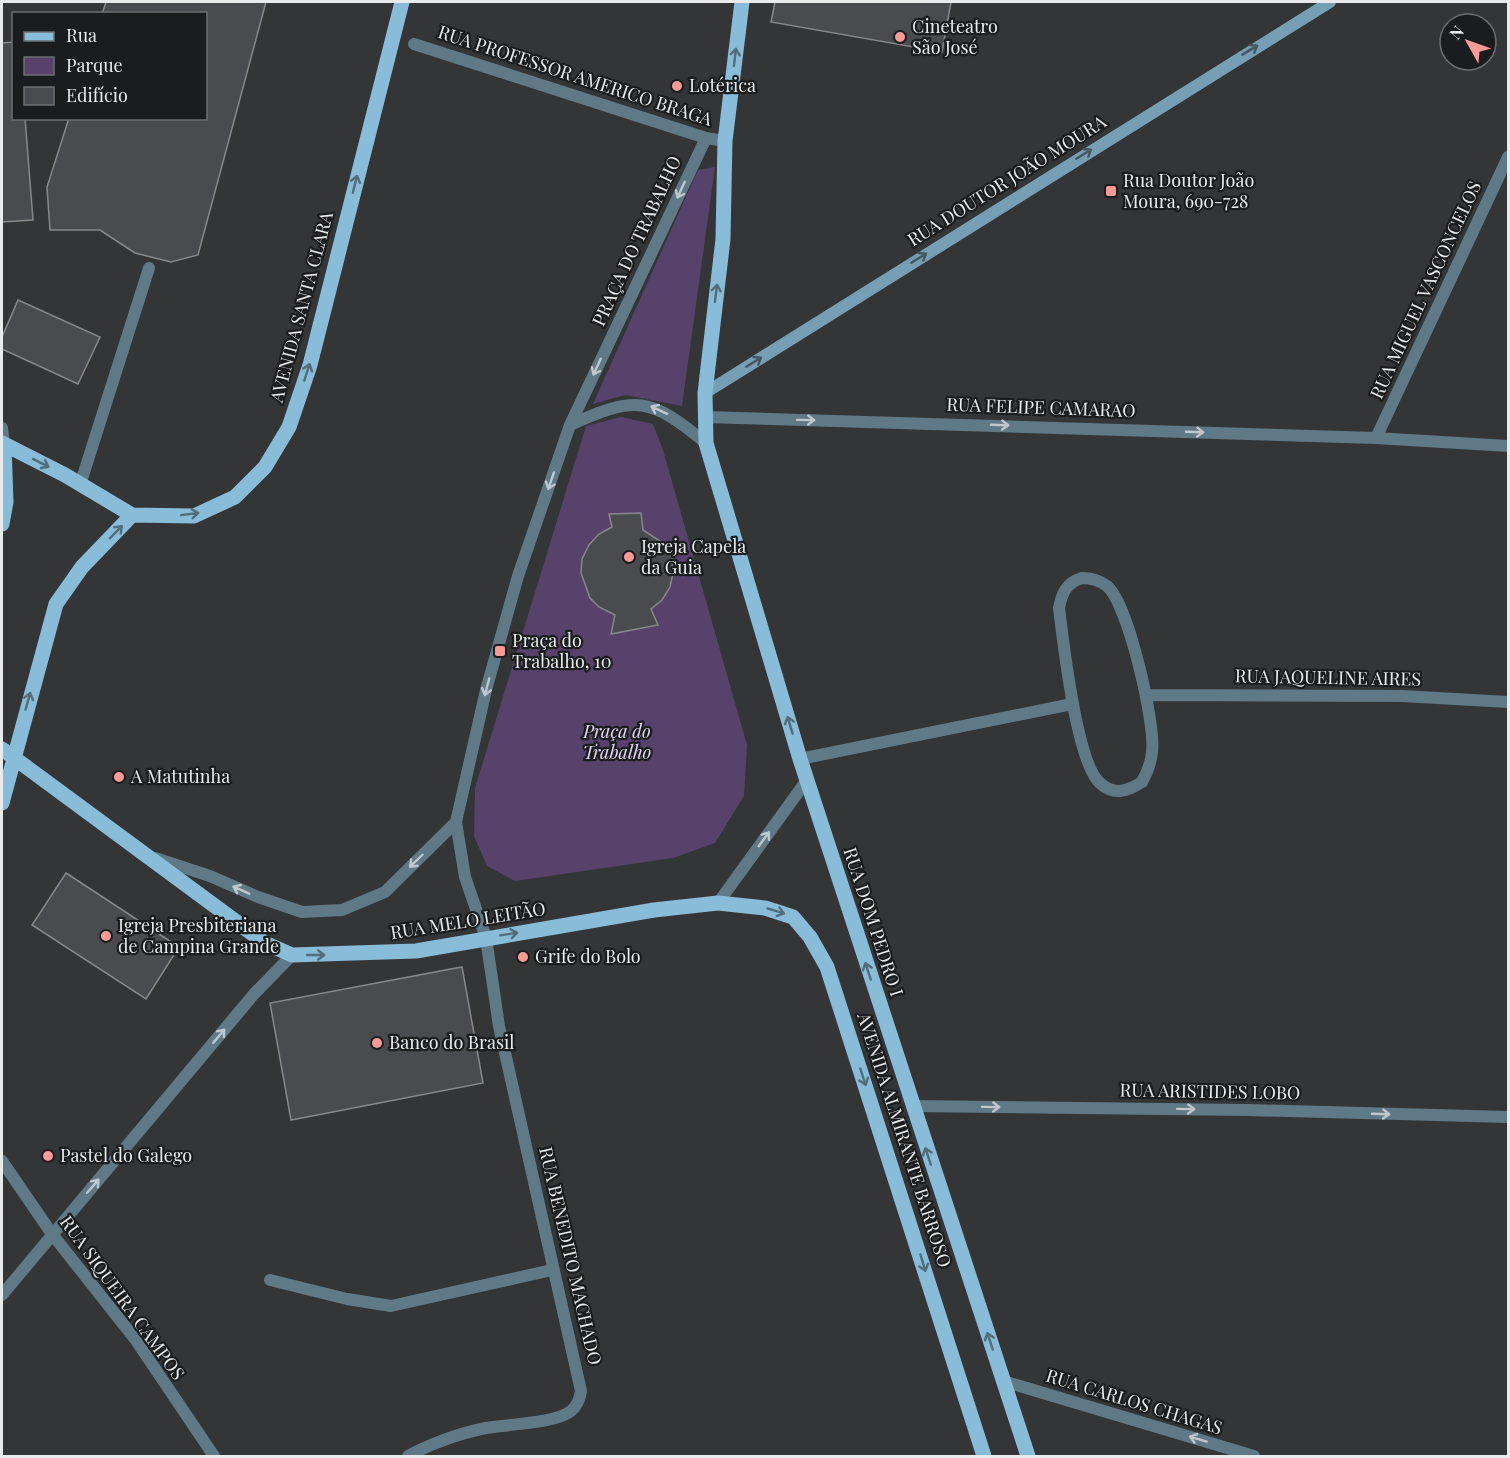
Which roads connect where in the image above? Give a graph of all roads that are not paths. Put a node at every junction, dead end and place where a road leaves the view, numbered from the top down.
1 (402, 2) edge
2 (742, 2) edge
3 (1330, 2) edge
4 (414, 44) dead end
5 (706, 138) junction
6 (725, 141) junction
7 (1509, 157) edge
8 (149, 268) dead end
9 (705, 393) junction
10 (705, 417) junction
11 (570, 425) junction
12 (2, 428) edge
13 (1376, 438) junction
14 (3, 443) edge
15 (706, 443) junction
16 (1509, 446) edge
17 (80, 485) junction
18 (132, 515) junction
19 (2, 524) edge
20 (1146, 695) junction
21 (1509, 702) edge
22 (1072, 704) junction
23 (7, 753) edge
24 (800, 759) junction
25 (807, 780) junction
26 (2, 803) edge
27 (456, 822) junction
28 (142, 854) junction
29 (718, 903) junction
30 (486, 938) junction
31 (292, 955) junction
32 (912, 1106) junction
33 (1509, 1117) edge
34 (2, 1161) edge
35 (52, 1234) junction
36 (552, 1270) junction
37 (270, 1280) dead end
38 (2, 1295) edge
39 (1004, 1382) junction
40 (214, 1456) edge
41 (408, 1456) edge
42 (984, 1456) edge
43 (1028, 1456) edge
44 (1254, 1456) edge

18 -> 1 main road, AVENIDA SANTA CLARA
6 -> 2 main road, RUA DOM PEDRO I
9 -> 3 main road, RUA DOUTOR JOÃO MOURA
4 - 5 street, RUA PROFESSOR AMERICO BRAGA
5 - 6 street, RUA PROFESSOR AMERICO BRAGA
5 -> 11 street, PRAÇA DO TRABALHO
9 -> 6 main road, RUA DOM PEDRO I
7 - 13 street, RUA MIGUEL VASCONCELOS
8 - 17 street
9 - 10 main road, RUA DOM PEDRO I
10 -> 13 street, RUA FELIPE CAMARAO
10 - 15 main road, RUA DOM PEDRO I
15 -> 11 street
11 -> 27 street, PRAÇA DO TRABALHO
12 - 14 street
13 - 16 street, RUA FELIPE CAMARAO
14 -> 17 main road, AVENIDA SANTA CLARA
14 - 19 main road
24 -> 15 main road, RUA DOM PEDRO I
17 - 18 main road, AVENIDA SANTA CLARA
23 -> 18 main road
20 - 21 street, RUA JAQUELINE AIRES
20 - 22 street
20 - 22 street
22 - 24 street
23 - 26 main road
23 - 28 main road, RUA MELO LEITÃO
24 - 25 main road, RUA DOM PEDRO I
29 -> 25 street
32 -> 25 main road, RUA DOM PEDRO I
27 -> 28 street
27 - 30 street, RUA BENEDITO MACHADO
28 - 31 main road, RUA MELO LEITÃO
30 -> 29 main road, RUA MELO LEITÃO
29 -> 42 main road, AVENIDA ALMIRANTE BARROSO
31 -> 30 main road, RUA MELO LEITÃO
30 - 36 street, RUA BENEDITO MACHADO
35 -> 31 street
32 -> 33 street, RUA ARISTIDES LOBO
39 -> 32 main road, RUA DOM PEDRO I
34 - 35 street, RUA SIQUEIRA CAMPOS
35 - 38 street
35 - 40 street, RUA SIQUEIRA CAMPOS
36 - 37 street
36 - 41 street, RUA BENEDITO MACHADO
39 - 43 main road, RUA DOM PEDRO I
44 -> 39 street, RUA CARLOS CHAGAS

